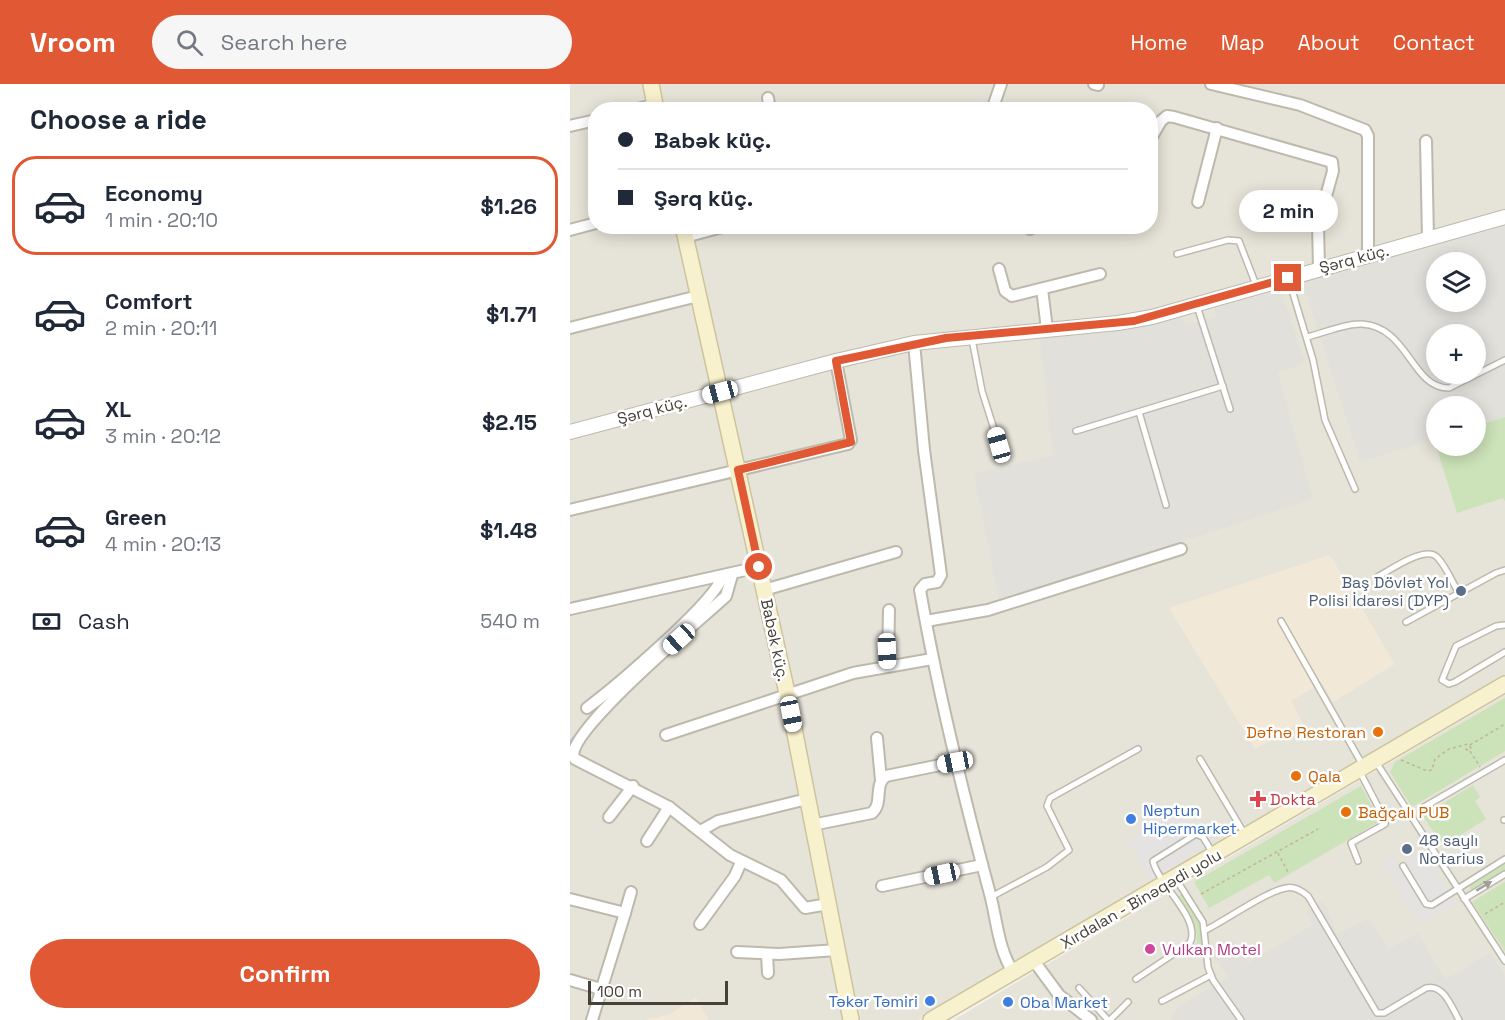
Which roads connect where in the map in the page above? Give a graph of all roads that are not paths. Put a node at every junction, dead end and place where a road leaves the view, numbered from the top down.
1 (651, 84) edge
2 (1001, 84) edge
3 (1211, 84) edge
4 (655, 102) edge
5 (995, 102) edge
6 (588, 122) edge
7 (570, 126) edge
8 (1158, 126) edge
9 (1217, 129) junction
10 (1426, 141) dead end
11 (1198, 202) dead end
12 (1505, 217) edge
13 (588, 225) edge
14 (570, 230) edge
15 (684, 234) edge
16 (1428, 239) junction
17 (1177, 254) dead end
18 (1368, 255) junction
19 (1319, 268) junction
20 (999, 269) dead end
21 (1100, 274) dead end
22 (1288, 278) junction
23 (1256, 287) junction
24 (1042, 289) junction
25 (698, 296) junction
26 (1197, 304) junction
27 (570, 328) edge
28 (1047, 329) junction
29 (971, 336) junction
30 (1307, 337) junction
31 (914, 343) junction
32 (1505, 360) edge
33 (836, 361) junction
34 (1223, 386) junction
35 (720, 392) junction
36 (1230, 409) dead end
37 (1139, 412) junction
38 (1076, 431) dead end
39 (570, 432) edge
40 (999, 445) dead end
41 (738, 470) junction
42 (1355, 489) dead end
43 (1166, 505) dead end
44 (570, 510) edge
45 (1181, 549) dead end
46 (896, 552) dead end
47 (759, 567) junction
48 (1505, 570) edge
49 (727, 576) junction
50 (1377, 577) dead end
51 (764, 590) junction
52 (1459, 593) junction
53 (570, 609) edge
54 (889, 610) dead end
55 (926, 621) junction
56 (1281, 621) dead end
57 (1406, 622) dead end
58 (1505, 625) edge
59 (1505, 652) edge
60 (932, 659) junction
61 (888, 666) junction
62 (1505, 684) edge
63 (787, 693) junction
64 (588, 708) dead end
65 (666, 735) dead end
66 (876, 738) dead end
67 (1138, 749) dead end
68 (1200, 759) dead end
69 (1505, 760) edge
70 (955, 762) junction
71 (1367, 767) junction
72 (881, 780) junction
73 (633, 786) junction
74 (807, 799) junction
75 (669, 807) junction
76 (1424, 807) dead end
77 (609, 817) dead end
78 (812, 825) junction
79 (702, 830) junction
80 (1247, 837) junction
81 (647, 841) dead end
82 (1215, 856) junction
83 (1505, 859) edge
84 (1358, 861) dead end
85 (741, 862) junction
86 (982, 865) junction
87 (1403, 866) dead end
88 (1505, 874) edge
89 (1171, 882) junction
90 (882, 886) dead end
91 (1457, 889) junction
92 (632, 892) dead end
93 (991, 897) junction
94 (570, 899) edge
95 (1464, 899) junction
96 (828, 904) junction
97 (625, 913) junction
98 (700, 924) dead end
99 (1206, 930) junction
100 (837, 950) junction
101 (737, 952) dead end
102 (767, 954) junction
103 (1034, 961) junction
104 (1505, 961) edge
105 (1013, 972) junction
106 (768, 973) dead end
107 (1210, 975) junction
108 (1136, 979) dead end
109 (570, 980) edge
110 (1079, 988) dead end
111 (601, 989) junction
112 (1162, 1001) dead end
113 (1128, 1002) dead end
114 (942, 1017) edge
115 (592, 1020) edge
116 (851, 1020) edge
117 (1091, 1020) edge
118 (1109, 1020) edge
119 (1241, 1020) edge
120 (1460, 1020) edge

1 - 4 main road
2 - 5 street
3 - 18 street
6 - 7 street
8 - 9 street
9 - 11 street
9 - 19 street
10 - 16 street
12 - 16 street, Şərq küç.
13 - 14 street
15 - 25 main road, Babək küç.
16 - 18 street, Şərq küç.
17 - 23 lane
18 - 19 street, Şərq küç.
19 - 22 street, Şərq küç.
20 - 24 street
21 - 24 street
22 - 23 street, Şərq küç.
22 - 30 lane
23 - 26 street, Şərq küç.
24 - 28 street
25 - 27 street
25 - 35 main road, Babək küç.
26 - 28 street, Şərq küç.
26 - 34 lane
28 - 29 street, Şərq küç.
29 - 31 street, Şərq küç.
29 - 40 lane
30 - 32 lane
30 - 42 lane
31 - 33 street, Şərq küç.
31 - 55 street
33 - 35 street, Şərq küç.
33 - 41 street
34 - 36 lane
34 - 37 lane
35 - 39 street, Şərq küç.
35 - 41 main road, Babək küç.
37 - 38 lane
37 - 43 lane
41 - 44 street
41 - 47 main road, Babək küç.
45 - 55 street
46 - 51 street
47 - 49 street
47 - 51 main road, Babək küç.
48 - 52 lane
49 - 53 street
49 - 64 street
49 - 73 street
50 - 52 lane
51 - 63 main road, Babək küç.
52 - 57 lane
54 - 61 street
55 - 60 street
56 - 71 lane
58 - 59 lane
60 - 61 street
60 - 70 street
61 - 63 street
62 - 71 main road, Xırdalan - Binəqədi yolu
63 - 65 street
63 - 74 main road, Babək küç.
66 - 72 street
67 - 93 lane
68 - 80 lane
69 - 76 lane
70 - 72 street
70 - 86 street
71 - 80 main road, Xırdalan - Binəqədi yolu
71 - 84 lane
71 - 91 lane
72 - 78 street
73 - 75 street
73 - 77 street
74 - 78 main road, Babək küç.
74 - 79 street
75 - 79 street
75 - 81 street
78 - 96 main road, Babək küç.
79 - 85 street
80 - 82 main road, Xırdalan - Binəqədi yolu
82 - 89 main road, Xırdalan - Binəqədi yolu
82 - 89 lane
83 - 91 lane
85 - 96 street
85 - 98 street
86 - 90 street
86 - 93 street
87 - 91 lane
95 -> 88 lane
89 - 99 lane
89 - 103 main road, Xırdalan - Binəqədi yolu
89 - 108 lane
91 - 95 lane
92 - 97 street
93 - 105 street
94 - 97 street
95 - 104 lane
96 - 100 main road, Babək küç.
97 - 111 street
99 - 107 lane
99 - 120 lane
100 - 102 street
100 - 116 main road, Babək küç.
101 - 102 street
102 - 106 street
103 - 105 main road, Xırdalan - Binəqədi yolu
103 - 117 street
105 - 114 main road, Xırdalan - Binəqədi yolu
107 - 112 lane
107 - 119 lane
109 - 111 street
110 - 118 lane
111 - 115 street
113 - 118 lane

